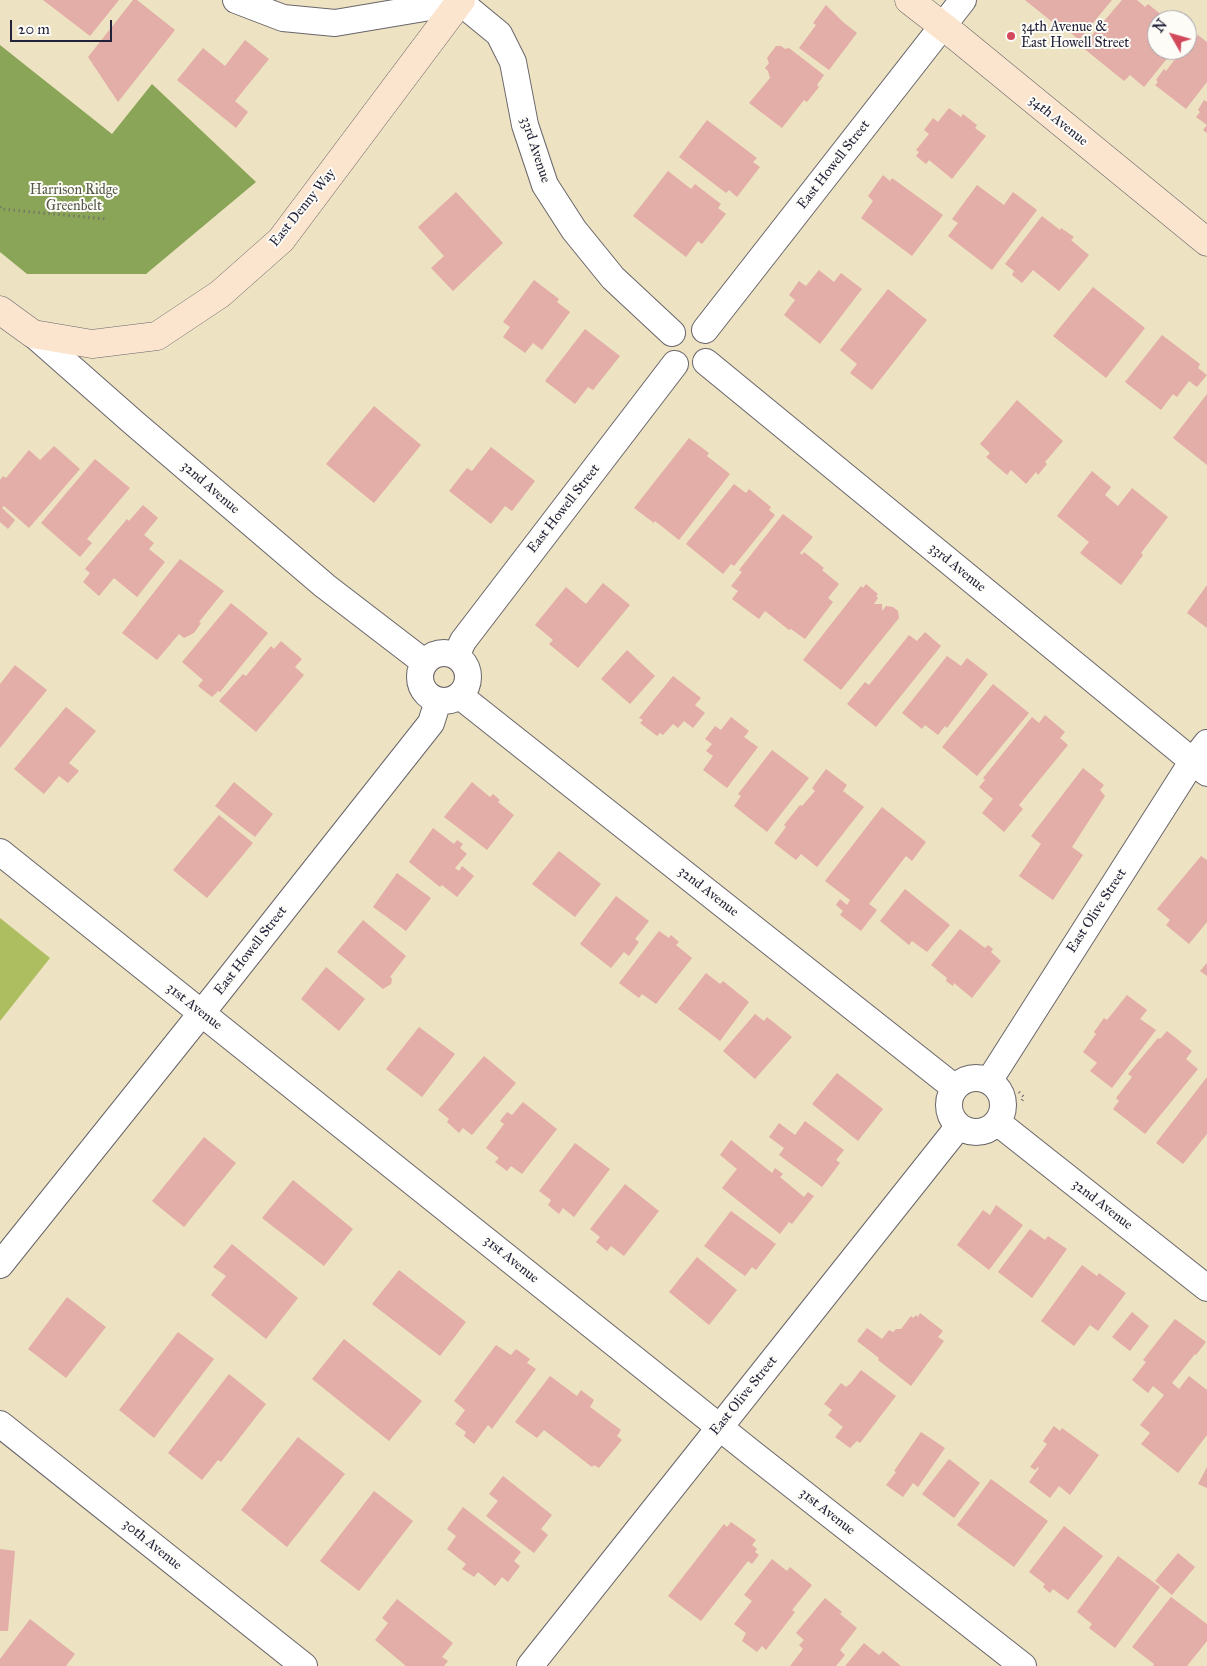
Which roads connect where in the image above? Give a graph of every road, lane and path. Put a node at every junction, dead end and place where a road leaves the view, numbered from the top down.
1 (236, 0) edge
2 (909, 0) edge
3 (963, 0) edge
4 (460, 1) edge
5 (943, 27) junction
6 (0, 209) edge
7 (106, 219) dead end
8 (1207, 242) edge
9 (0, 310) edge
10 (705, 330) junction
11 (672, 333) junction
12 (33, 334) junction
13 (706, 362) junction
14 (675, 364) junction
15 (456, 656) junction
16 (424, 662) junction
17 (449, 699) junction
18 (1202, 760) edge
19 (0, 852) edge
20 (201, 1014) junction
21 (989, 1081) junction
22 (955, 1088) junction
23 (997, 1122) junction
24 (959, 1126) junction
25 (0, 1265) edge
26 (1207, 1288) edge
27 (0, 1424) edge
28 (719, 1427) junction
29 (304, 1666) edge
30 (530, 1666) edge
31 (1023, 1666) edge

1 - 4 street
2 - 5 street, 34th Avenue
3 - 5 street, East Howell Street
4 - 11 street, 33rd Avenue
4 - 12 street, East Denny Way
5 - 8 street, 34th Avenue
5 - 10 street, East Howell Street
6 - 7 path
9 - 12 street, 32nd Avenue
10 - 11 street
10 - 13 street
11 - 14 street
12 - 16 street, 32nd Avenue
13 - 14 street
13 - 18 street, 33rd Avenue
14 - 15 street, East Howell Street
15 - 16 street
15 - 17 street
16 - 17 street
17 - 20 street, East Howell Street
17 - 22 street, 32nd Avenue
18 - 21 street, East Olive Street
19 - 20 street, 31st Avenue
20 - 25 street, East Howell Street
20 - 28 street, 31st Avenue
21 - 22 street
21 - 23 street
22 - 24 street
23 - 24 street
23 - 26 street, 32nd Avenue
24 - 28 street, East Olive Street
27 - 29 street, 30th Avenue
28 - 30 street, East Olive Street
28 - 31 street, 31st Avenue

